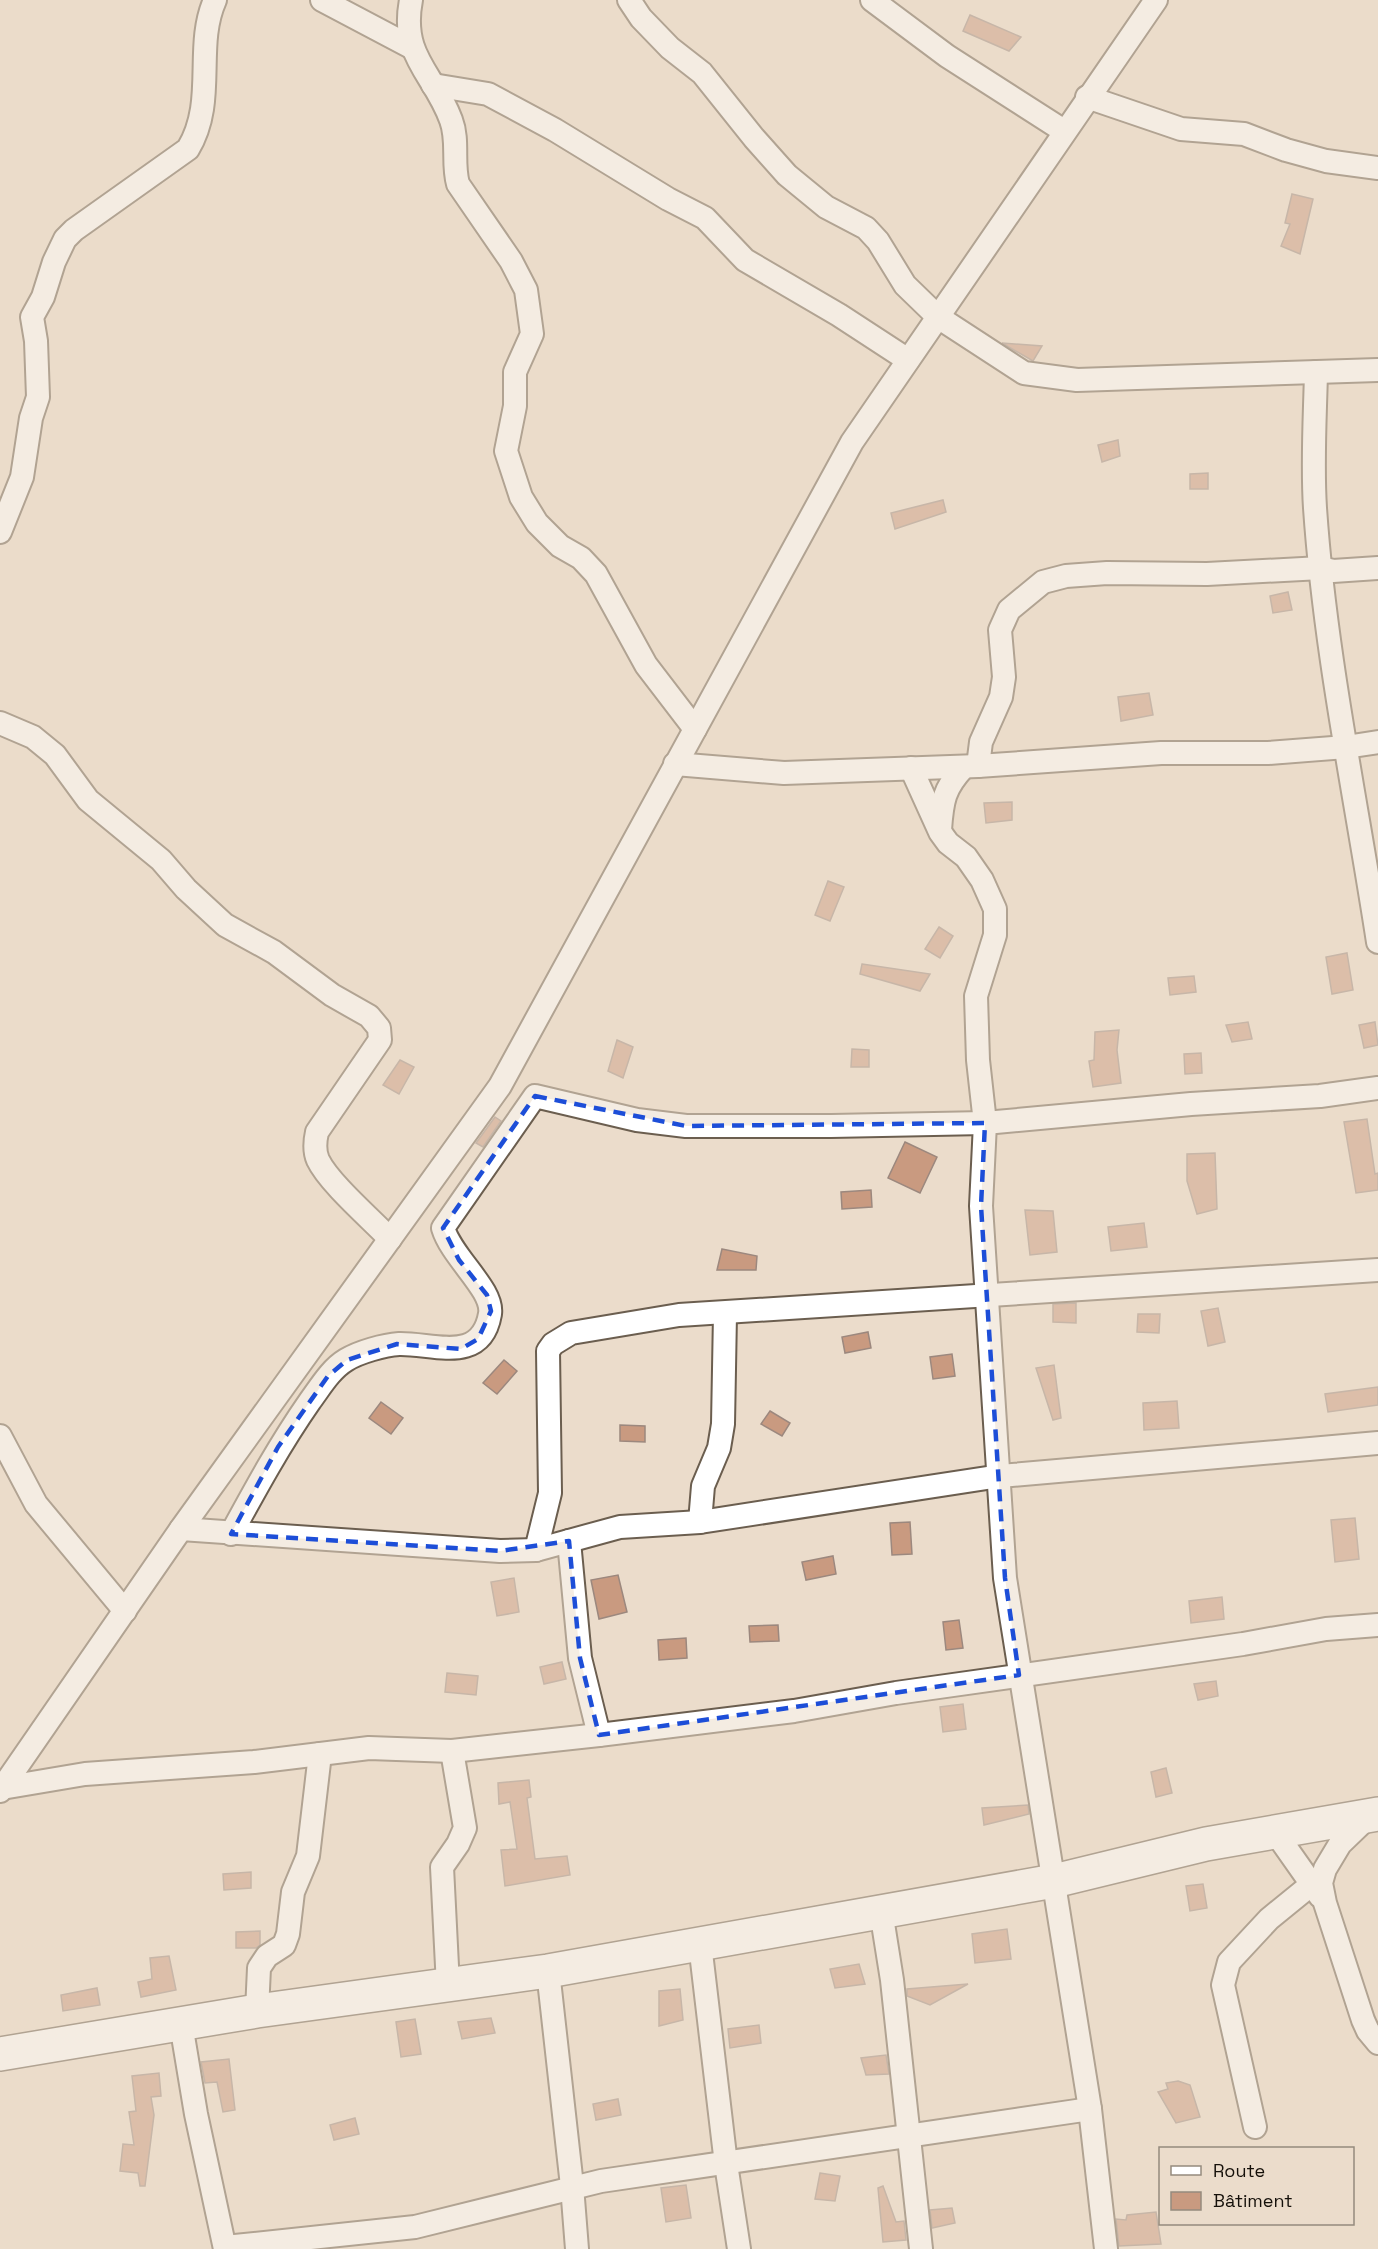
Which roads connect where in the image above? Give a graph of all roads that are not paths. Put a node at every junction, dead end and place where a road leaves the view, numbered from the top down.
1 (215, 0) edge
2 (322, 0) edge
3 (411, 0) edge
4 (629, 0) edge
5 (872, 0) edge
6 (1156, 0) edge
7 (411, 47) junction
8 (432, 85) junction
9 (1088, 97) junction
10 (1064, 131) junction
11 (1378, 168) edge
12 (938, 317) junction
13 (908, 360) junction
14 (1378, 370) edge
15 (1316, 372) junction
16 (0, 531) edge
17 (1321, 568) junction
18 (1378, 568) edge
19 (0, 723) edge
20 (695, 729) junction
21 (1378, 742) edge
22 (1346, 747) junction
23 (675, 764) junction
24 (971, 766) junction
25 (911, 768) junction
26 (940, 832) junction
27 (1376, 918) edge
28 (1378, 942) edge
29 (500, 1086) junction
30 (1378, 1088) edge
31 (535, 1096) junction
32 (985, 1123) junction
33 (390, 1239) junction
34 (1378, 1270) edge
35 (987, 1293) junction
36 (725, 1314) junction
37 (0, 1436) edge
38 (1378, 1443) edge
39 (1000, 1476) junction
40 (700, 1522) junction
41 (181, 1529) junction
42 (231, 1534) junction
43 (569, 1541) junction
44 (536, 1550) junction
45 (125, 1611) junction
46 (1378, 1625) edge
47 (1019, 1675) junction
48 (599, 1735) junction
49 (452, 1751) junction
50 (320, 1754) junction
51 (1, 1789) edge
52 (1374, 1814) edge
53 (1275, 1832) junction
54 (1054, 1881) junction
55 (1312, 1884) junction
56 (1325, 1903) junction
57 (881, 1911) junction
58 (700, 1944) junction
59 (548, 1971) junction
60 (448, 1986) junction
61 (257, 2011) junction
62 (181, 2024) junction
63 (1378, 2043) edge
64 (0, 2054) edge
65 (1090, 2109) junction
66 (1255, 2127) dead end
67 (909, 2137) junction
68 (726, 2164) junction
69 (572, 2186) junction
70 (225, 2248) edge
71 (576, 2249) edge
72 (739, 2249) edge
73 (921, 2249) edge
74 (1106, 2249) edge

1 - 16 street
2 - 7 street
3 - 7 street
4 - 12 street
5 - 10 street
6 - 9 street
7 - 8 street
8 - 13 street
8 - 20 street
9 - 10 street
9 - 11 street
10 - 12 street
12 - 13 street
12 - 15 street
13 - 20 street
14 - 15 street
15 - 17 street
17 - 18 street
17 - 22 street
17 - 24 street
19 - 33 street
20 - 23 street
21 - 22 street
22 - 24 street
22 - 27 street
23 - 25 street
23 - 29 street
24 - 25 street
24 - 26 street
25 - 26 street
26 - 32 street
27 - 28 street
29 - 31 street
29 - 33 street
30 - 32 street
31 - 32 street
31 - 42 street
32 - 35 street
33 - 41 street
34 - 35 street
35 - 36 street
35 - 39 street
36 - 40 street
36 - 44 street
37 - 45 street
38 - 39 street
39 - 40 street
39 - 47 street
40 - 43 street
41 - 42 street
41 - 45 street
42 - 44 street
43 - 44 street
43 - 48 street
45 - 51 street
46 - 47 street
47 - 48 street
47 - 54 street
48 - 49 street
49 - 50 street
49 - 60 street
50 - 51 street
50 - 61 street
52 - 53 main road
52 - 56 street
53 - 54 main road
53 - 55 street
54 - 57 main road
54 - 65 street
55 - 56 street
55 - 66 street
56 - 63 street
57 - 58 main road
57 - 67 street
58 - 59 main road
58 - 68 street
59 - 60 main road
59 - 69 street
60 - 61 main road
61 - 62 main road
62 - 64 main road
62 - 70 street
65 - 67 street
65 - 74 street
67 - 68 street
67 - 73 street
68 - 69 street
68 - 72 street
69 - 70 street
69 - 71 street

